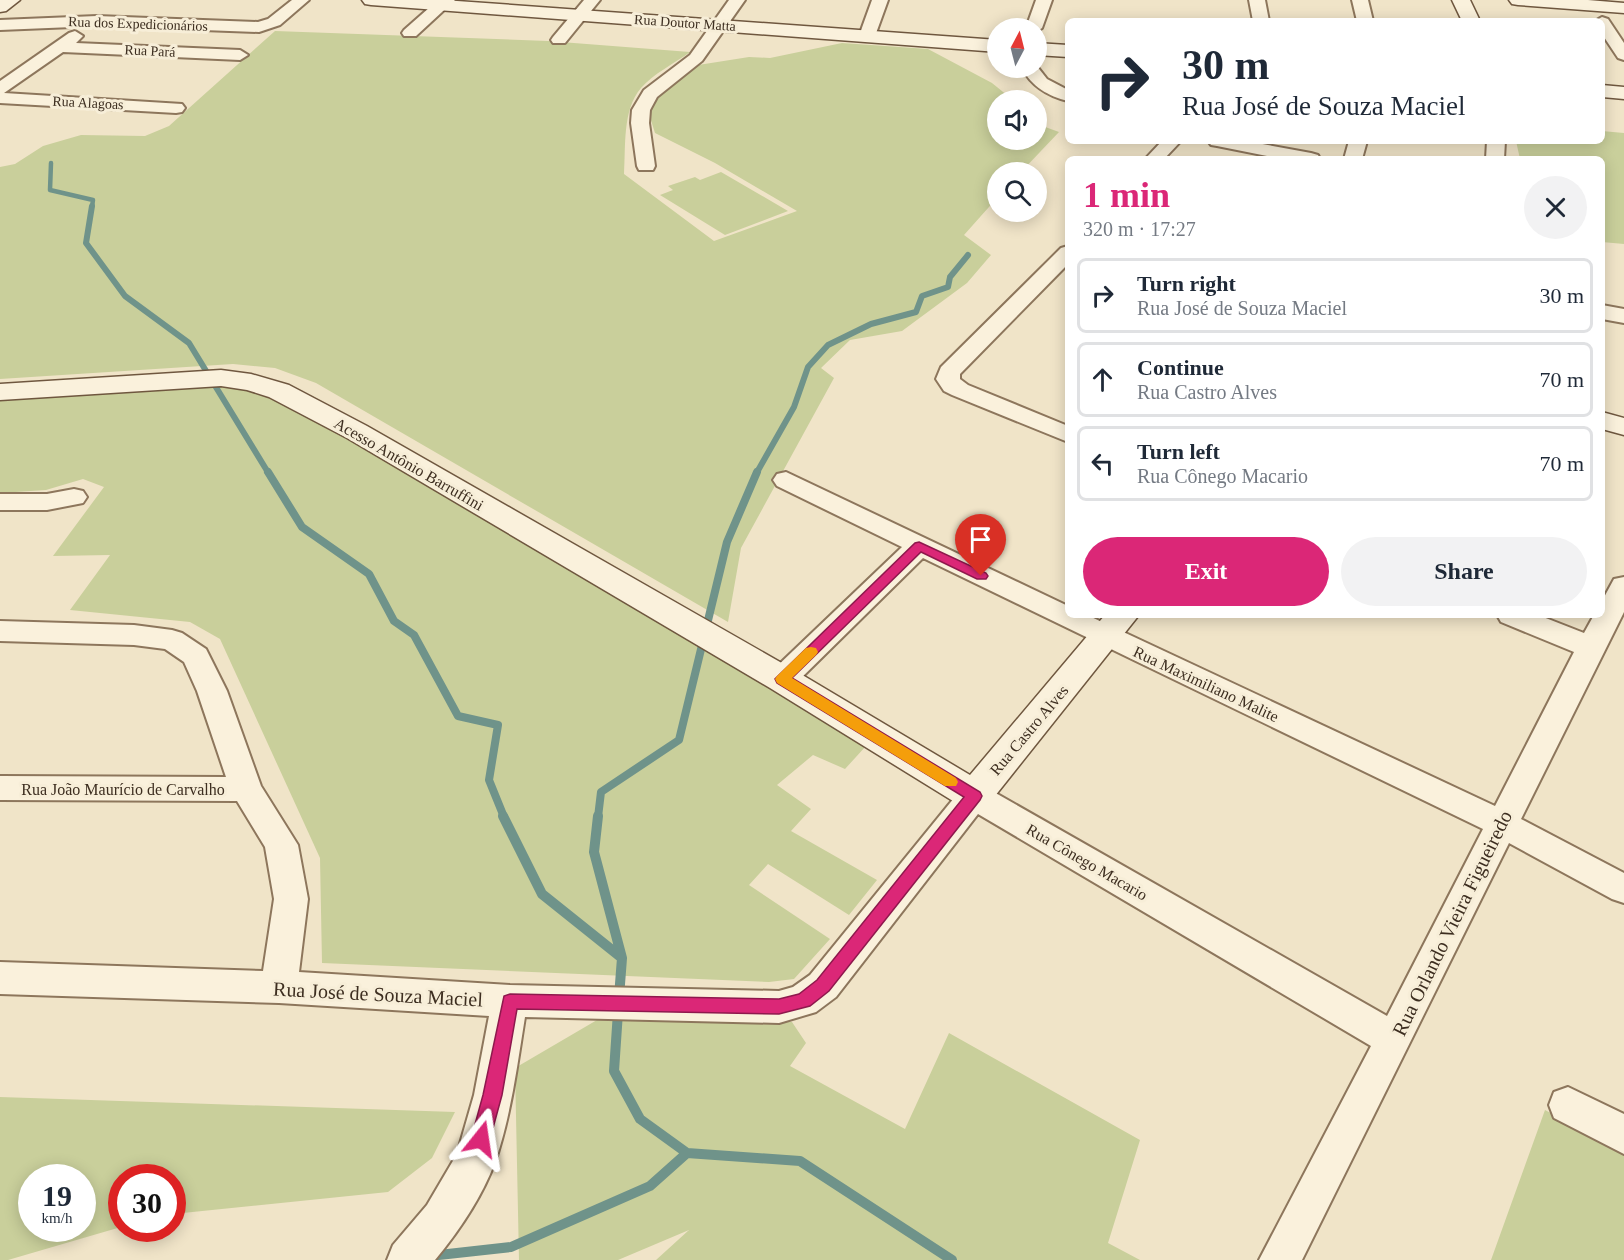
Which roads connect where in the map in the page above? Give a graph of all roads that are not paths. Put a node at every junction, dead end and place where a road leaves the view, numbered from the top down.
1 (11, 0) edge
2 (301, 0) edge
3 (372, 0) edge
4 (591, 0) edge
5 (737, 0) edge
6 (880, 0) edge
7 (1044, 0) edge
8 (1257, 0) edge
9 (1360, 0) edge
10 (1461, 0) edge
11 (1518, 0) edge
12 (444, 2) edge
13 (1589, 3) edge
14 (152, 5) dead end
15 (0, 7) edge
16 (1624, 8) edge
17 (579, 15) junction
18 (1038, 18) edge
19 (1260, 18) edge
20 (1364, 18) edge
21 (1470, 18) edge
22 (1600, 18) edge
23 (97, 21) junction
24 (127, 22) junction
25 (0, 25) edge
26 (721, 25) junction
27 (1605, 26) edge
28 (410, 33) dead end
29 (867, 36) junction
30 (559, 40) dead end
31 (987, 45) edge
32 (60, 47) junction
33 (1047, 50) edge
34 (1065, 51) edge
35 (240, 55) dead end
36 (1624, 55) edge
37 (1035, 78) edge
38 (0, 89) edge
39 (1605, 92) edge
40 (1624, 93) edge
41 (1065, 95) edge
42 (0, 98) edge
43 (176, 108) dead end
44 (1169, 144) edge
45 (1233, 144) edge
46 (1157, 156) edge
47 (1295, 156) edge
48 (646, 166) dead end
49 (1065, 255) edge
50 (1605, 313) edge
51 (1624, 316) edge
52 (0, 392) edge
53 (1605, 421) edge
54 (1624, 427) edge
55 (1065, 434) edge
56 (786, 480) dead end
57 (74, 497) dead end
58 (0, 502) edge
59 (919, 546) junction
60 (1624, 586) edge
61 (1065, 606) edge
62 (1095, 618) edge
63 (1518, 618) edge
64 (1115, 626) edge
65 (0, 631) edge
66 (1591, 647) junction
67 (782, 679) junction
68 (0, 788) edge
69 (246, 789) junction
70 (974, 796) junction
71 (1501, 823) junction
72 (1624, 890) edge
73 (0, 978) edge
74 (823, 986) joint
75 (279, 987) junction
76 (510, 1001) junction
77 (1394, 1040) junction
78 (1568, 1105) dead end
79 (1624, 1135) edge
80 (408, 1260) edge
81 (1280, 1260) edge

1 - 15 street
2 - 24 street, Rua dos Expedicionários
3 - 12 street, Rua Doutor Matta
4 - 17 street
5 - 26 street
6 - 29 street
7 - 18 street
8 - 19 street
9 - 20 street
10 - 21 street
11 - 13 street
12 - 17 street, Rua Doutor Matta
12 - 28 street
13 - 16 street
13 - 22 street
14 - 24 street
17 - 26 street, Rua Doutor Matta
17 - 30 street
23 - 24 street, Rua dos Expedicionários
23 - 25 street, Rua dos Expedicionários
23 - 32 street
26 - 29 street, Rua Doutor Matta
26 - 48 street
27 - 36 street
29 - 31 street, Rua Doutor Matta
32 - 35 street, Rua Pará
32 - 38 street
33 - 34 street
37 - 41 street
39 - 40 street
42 - 43 street, Rua Alagoas
44 - 46 street
45 - 47 street
49 - 55 street
50 - 51 street
52 - 67 street, Acesso Antônio Barruffini
53 - 54 street
56 - 59 street, Rua Maximiliano Malite
57 - 58 street
59 - 61 street, Rua Maximiliano Malite
59 - 67 street
60 - 66 street, Rua Orlando Vieira Figueiredo
62 - 64 street, Rua Maximiliano Malite
63 - 66 street
64 - 70 street, Rua Castro Alves
64 - 71 street, Rua Maximiliano Malite
65 - 69 street
66 - 71 street, Rua Orlando Vieira Figueiredo
67 - 70 street, Rua Cônego Macario
68 - 69 street, Rua João Maurício de Carvalho
69 - 75 street
70 - 74 street, Rua Castro Alves
70 - 77 street, Rua Cônego Macario
71 - 72 street, Rua Maximiliano Malite
71 - 77 street, Rua Orlando Vieira Figueiredo
73 - 75 street, Rua José de Souza Maciel
74 - 76 street, Rua José de Souza Maciel
75 - 76 street, Rua José de Souza Maciel
76 - 80 street
77 - 81 street, Rua Orlando Vieira Figueiredo
78 - 79 street

